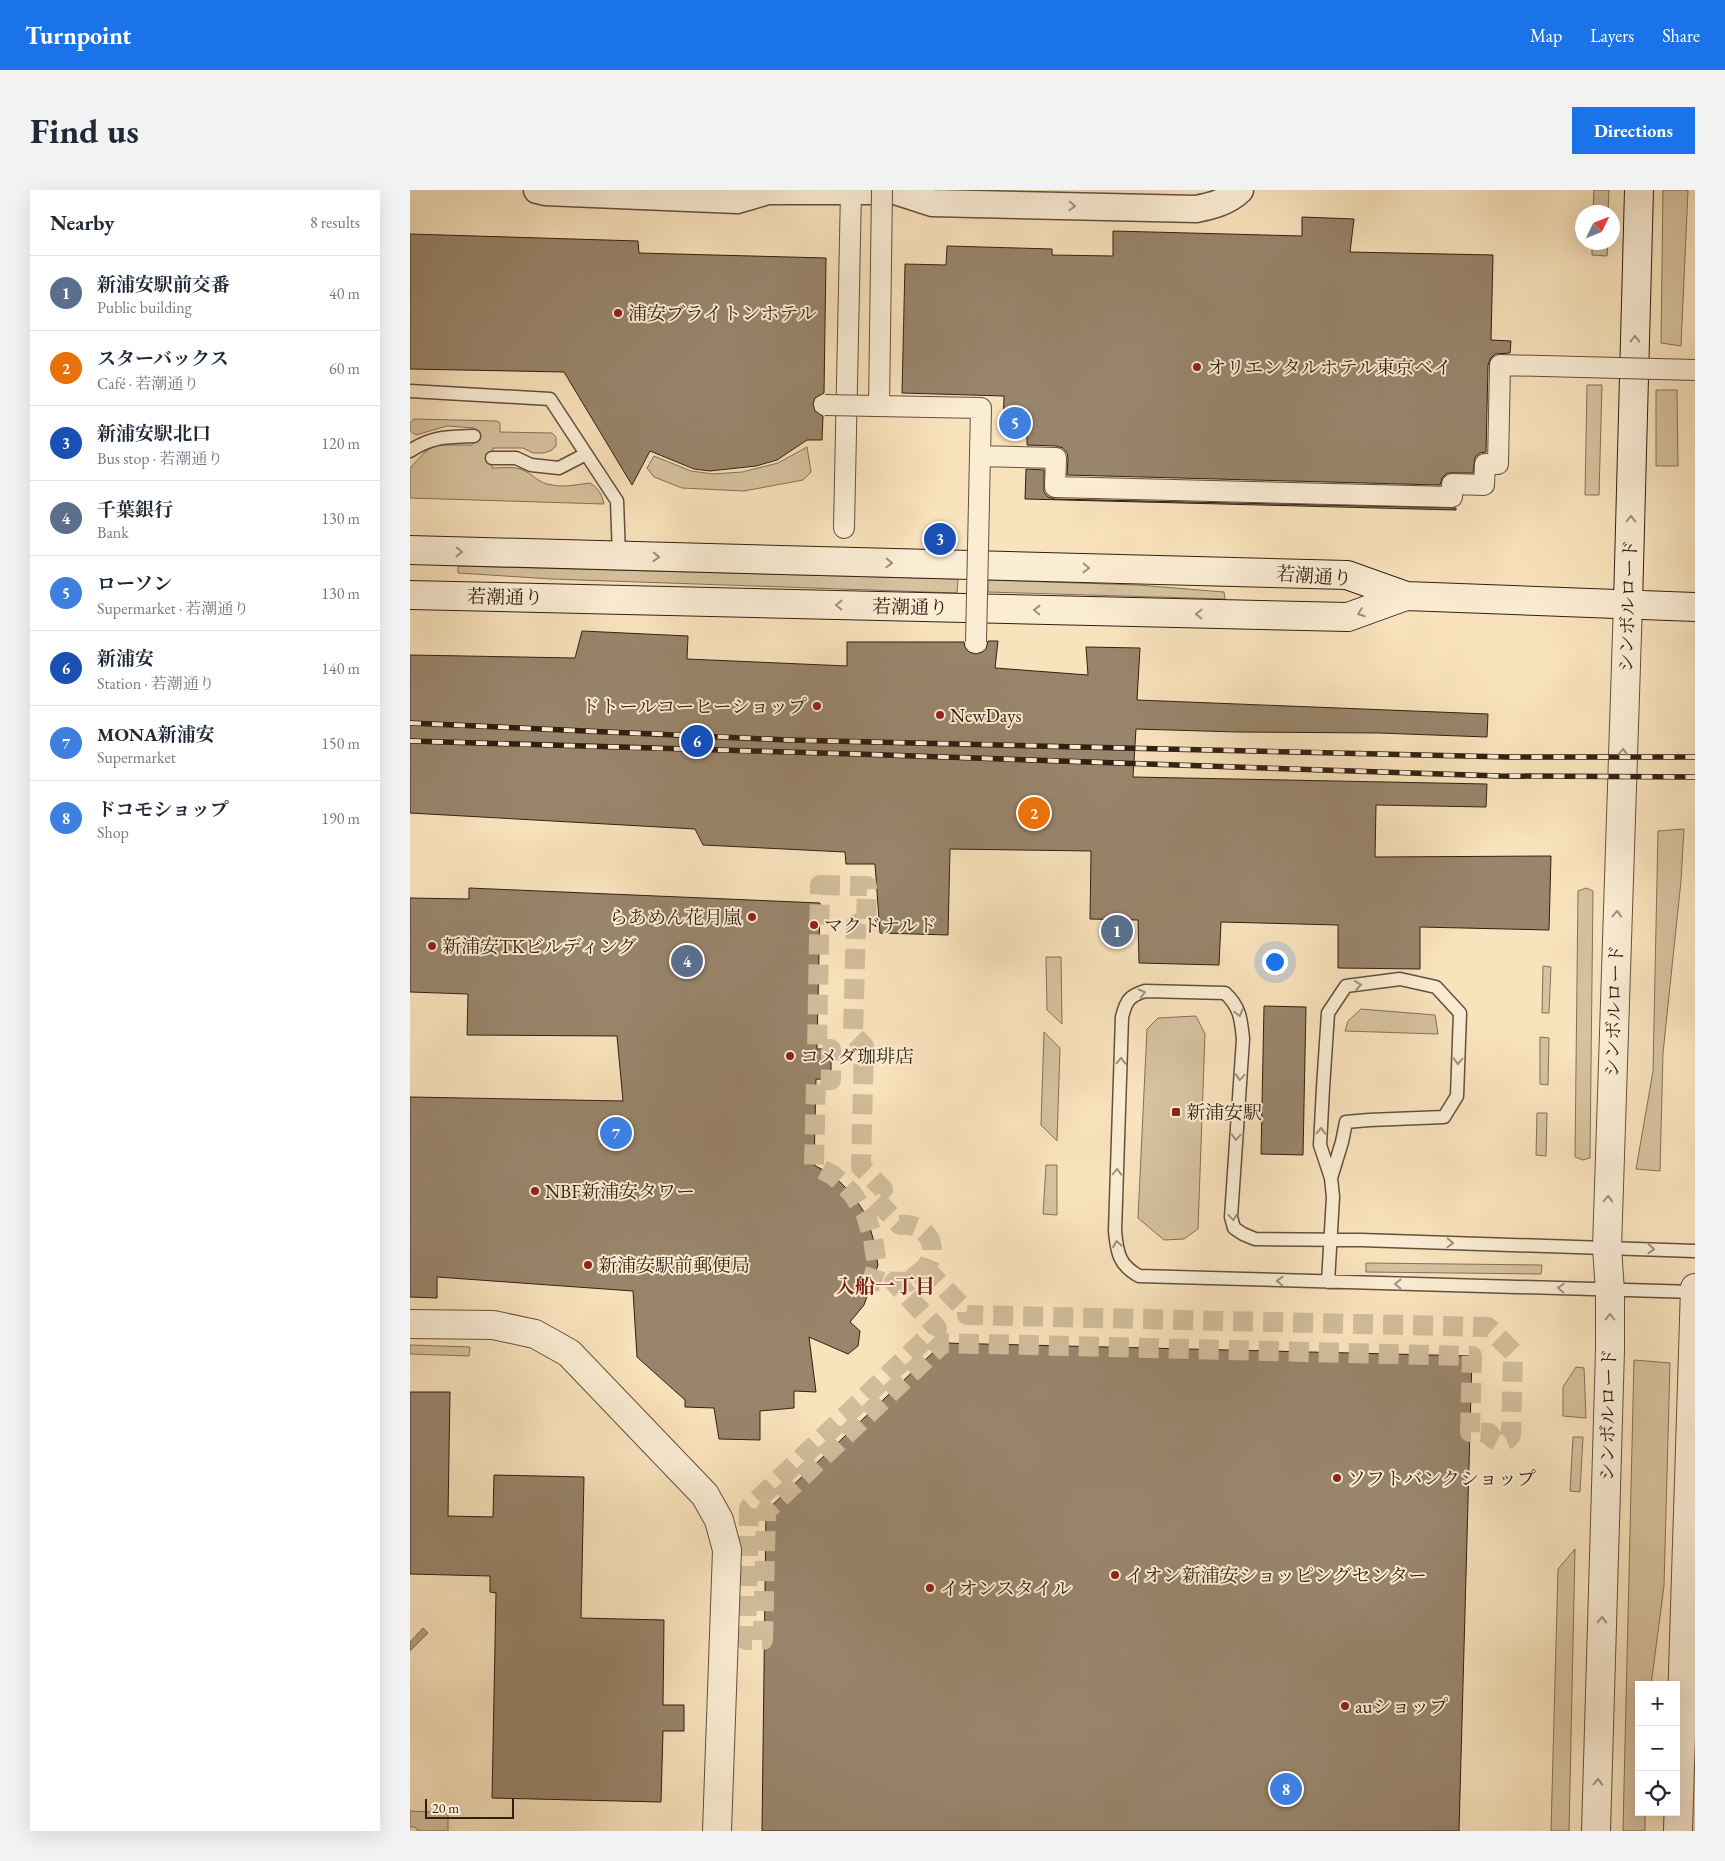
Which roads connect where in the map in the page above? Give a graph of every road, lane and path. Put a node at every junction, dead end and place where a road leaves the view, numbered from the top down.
1 (537, 190) edge
2 (882, 190) edge
3 (1240, 190) edge
4 (1639, 190) edge
5 (852, 191) edge
6 (1695, 370) edge
7 (410, 390) edge
8 (825, 405) dead end
9 (879, 406) junction
10 (474, 436) dead end
11 (410, 451) edge
12 (586, 454) junction
13 (980, 456) junction
14 (492, 458) dead end
15 (844, 528) dead end
16 (410, 550) edge
17 (619, 556) junction
18 (410, 594) edge
19 (1406, 596) junction
20 (1628, 603) junction
21 (1695, 606) edge
22 (976, 642) dead end
23 (1331, 1178) junction
24 (1331, 1239) junction
25 (1606, 1248) junction
26 (1695, 1251) edge
27 (1328, 1282) junction
28 (1695, 1288) edge
29 (1610, 1291) junction
30 (1695, 1292) edge
31 (410, 1324) edge
32 (717, 1831) edge
33 (1596, 1831) edge
34 (1678, 1831) edge

1 - 5 street
2 - 9 street, bridge
5 -> 3 street
20 -> 4 main road, シンボルロード
5 - 15 street
6 - 13 street, bridge
7 - 12 lane
8 - 9 street, bridge
9 - 13 street, bridge
10 - 11 lane
12 - 14 lane
12 - 17 lane
13 - 22 street, bridge
16 -> 17 main road, 若潮通り
17 -> 19 main road, 若潮通り
19 -> 18 main road, 若潮通り
19 - 20 main road, 若潮通り
20 - 21 main road, 若潮通り
25 -> 20 main road, シンボルロード
23 -> 23 lane
23 - 24 lane
24 -> 25 lane
24 - 27 lane
27 -> 24 lane
25 -> 26 lane
25 - 29 main road, シンボルロード
29 -> 27 lane
28 - 30 main road
29 - 30 lane
33 -> 29 main road, シンボルロード
30 - 34 main road
31 - 32 main road

